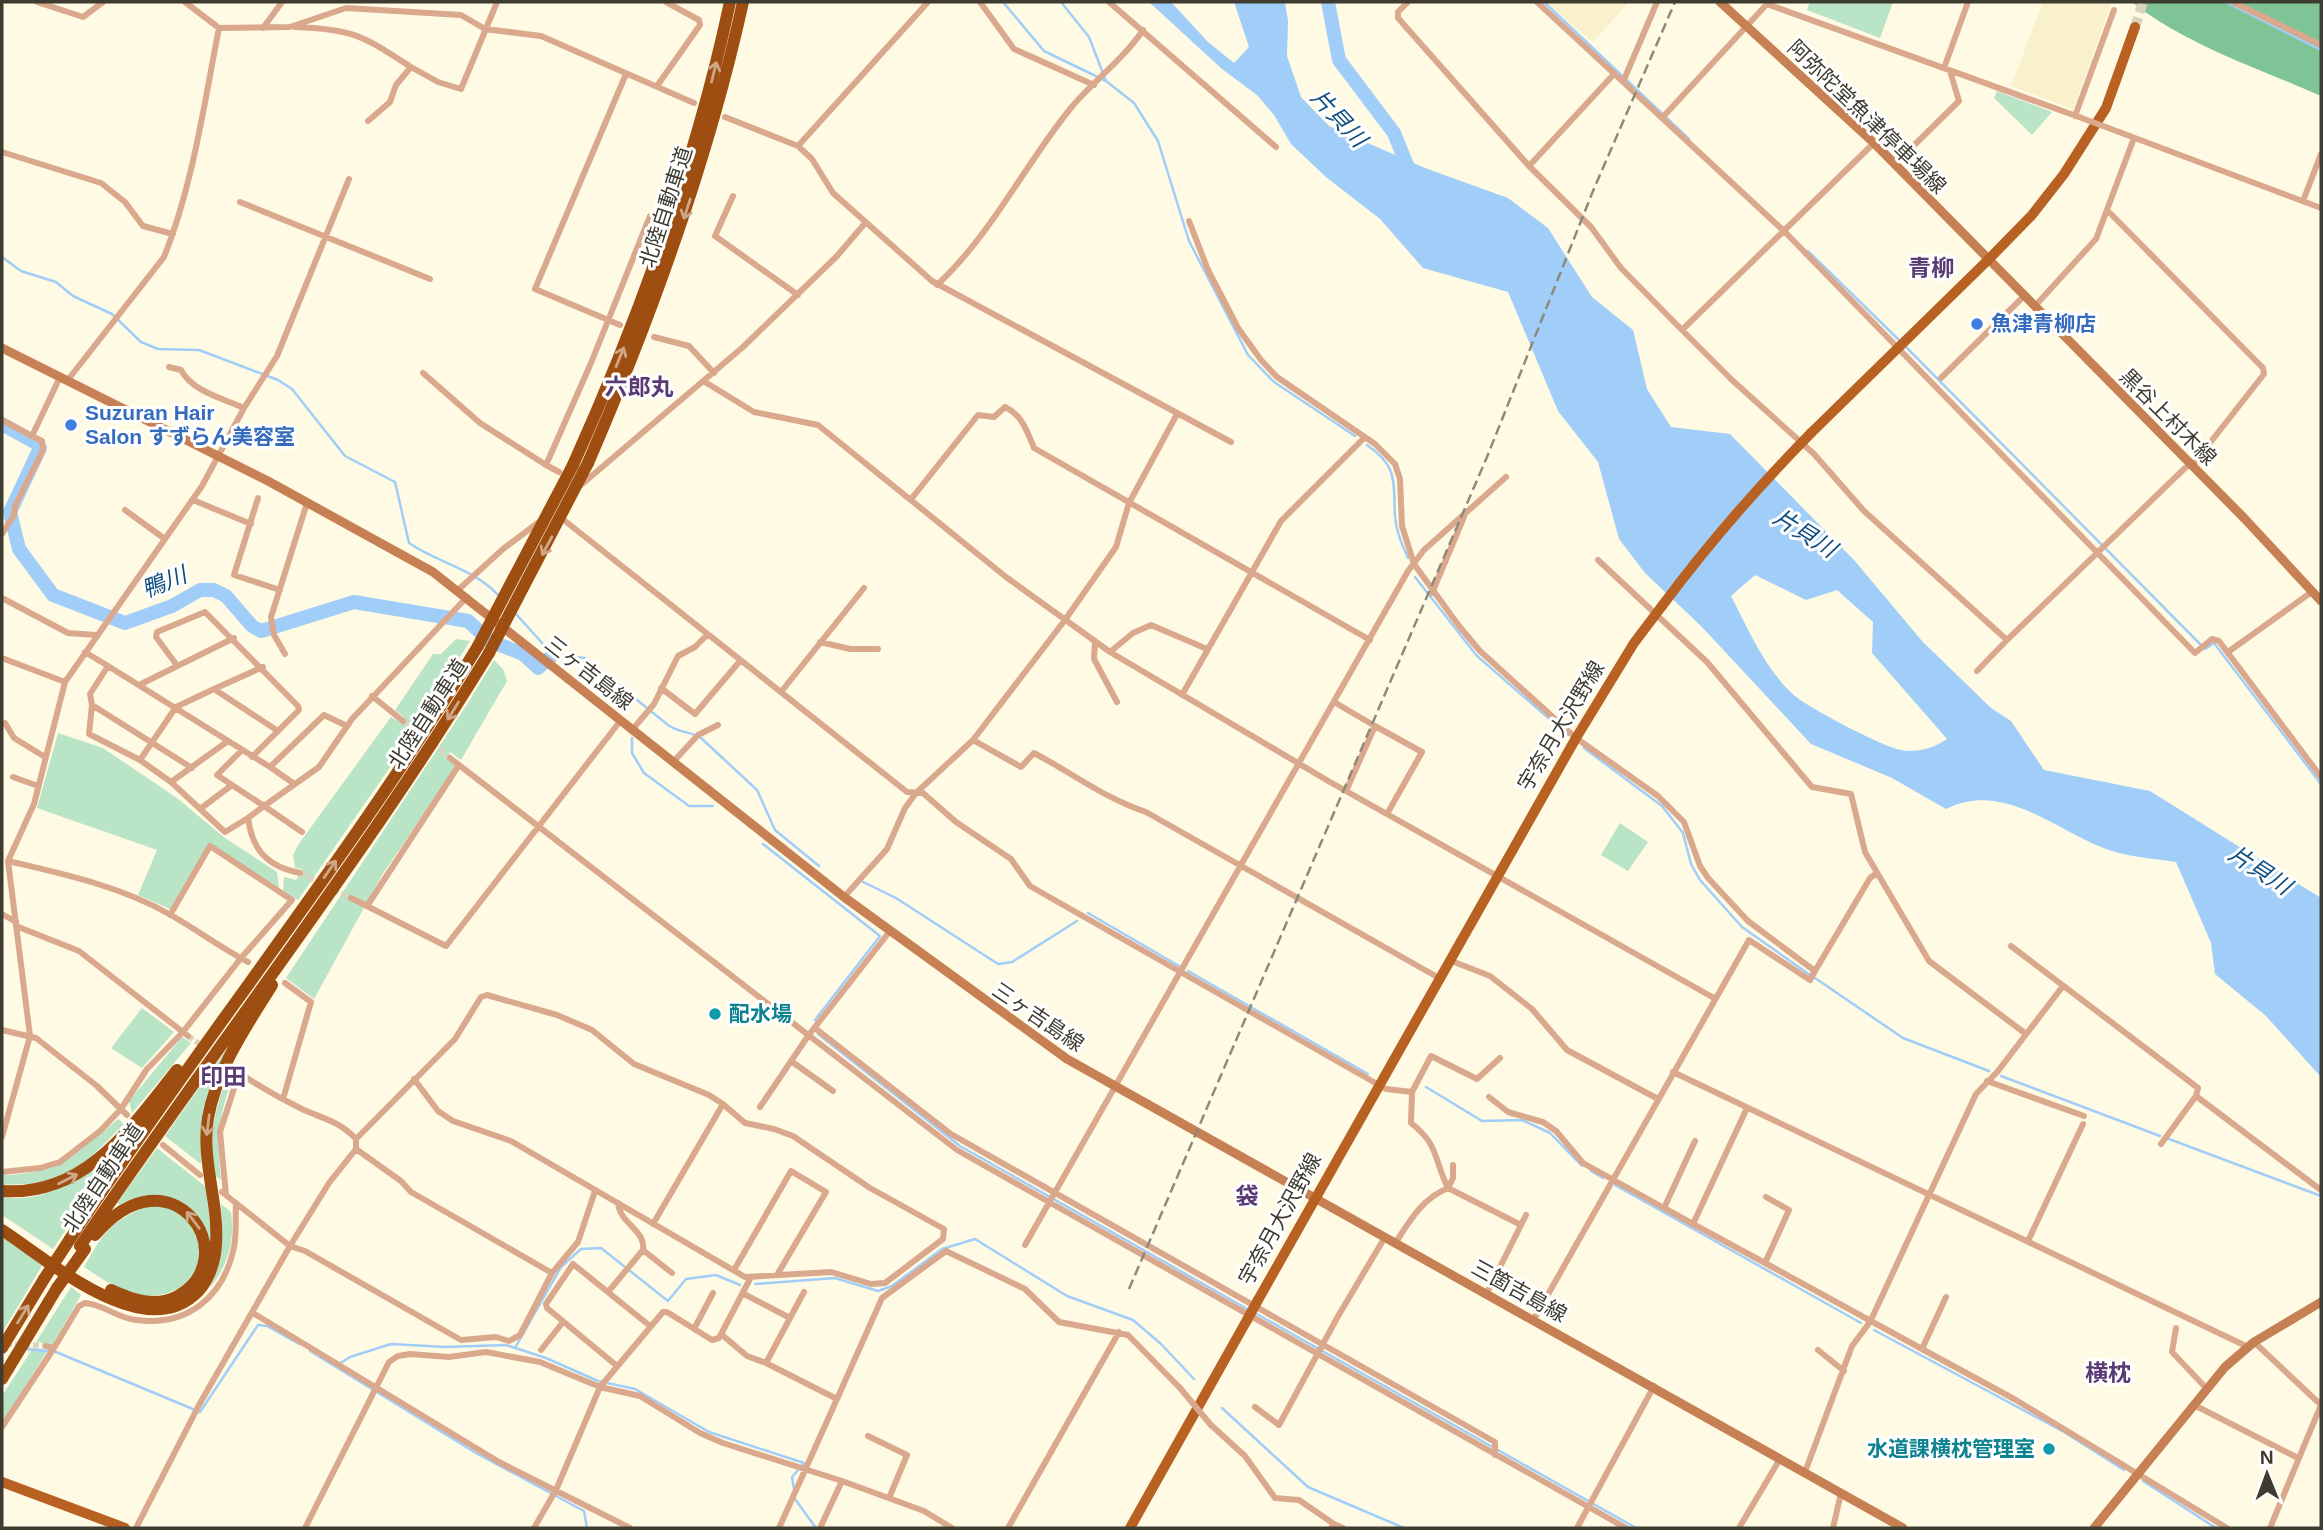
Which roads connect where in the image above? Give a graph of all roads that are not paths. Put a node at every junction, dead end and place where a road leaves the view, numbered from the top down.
1 (37, 2) edge
2 (103, 2) edge
3 (184, 2) edge
4 (282, 2) edge
5 (498, 2) edge
6 (666, 2) edge
7 (730, 2) edge
8 (743, 2) edge
9 (928, 2) edge
10 (981, 2) edge
11 (1109, 2) edge
12 (1408, 2) edge
13 (1537, 2) edge
14 (1657, 2) edge
15 (1720, 2) edge
16 (1968, 2) edge
17 (2233, 2) edge
18 (2114, 10) dead end
19 (1746, 26) junction
20 (290, 27) junction
21 (2135, 27) tunnel mouth
22 (219, 28) junction
23 (263, 28) junction
24 (485, 29) junction
25 (1143, 30) junction
26 (2321, 45) edge
27 (411, 67) junction
28 (1947, 70) junction
29 (626, 74) junction
30 (1614, 75) junction
31 (1622, 82) junction
32 (1094, 85) junction
33 (657, 86) junction
34 (694, 103) dead end
35 (2077, 116) junction
36 (725, 117) dead end
37 (1662, 118) junction
38 (368, 121) dead end
39 (2134, 138) junction
40 (1874, 143) junction
41 (797, 146) junction
42 (1276, 147) dead end
43 (2, 152) edge
44 (2321, 154) edge
45 (1895, 164) junction
46 (1529, 166) junction
47 (349, 179) dead end
48 (733, 196) dead end
49 (2303, 201) junction
50 (240, 202) dead end
51 (2321, 208) edge
52 (2107, 209) junction
53 (650, 216) dead end
54 (1189, 221) dead end
55 (866, 222) junction
56 (1784, 230) junction
57 (173, 234) junction
58 (327, 234) junction
59 (1987, 260) junction
60 (430, 279) dead end
61 (937, 285) junction
62 (797, 295) junction
63 (2024, 296) junction
64 (2035, 306) junction
65 (608, 320) junction
66 (620, 325) dead end
67 (1682, 330) junction
68 (654, 337) dead end
69 (1898, 346) junction
70 (2, 348) edge
71 (169, 367) dead end
72 (423, 373) dead end
73 (714, 373) junction
74 (1941, 378) dead end
75 (64, 379) junction
76 (705, 382) junction
77 (244, 408) junction
78 (1177, 414) junction
79 (2, 420) edge
80 (32, 436) junction
81 (1365, 437) junction
82 (1231, 442) dead end
83 (218, 456) junction
84 (546, 465) junction
85 (2190, 465) junction
86 (559, 472) dead end
87 (1506, 477) dead end
88 (258, 498) dead end
89 (912, 498) junction
90 (193, 500) junction
91 (307, 503) junction
92 (1129, 503) junction
93 (125, 510) dead end
94 (554, 511) junction
95 (1465, 514) junction
96 (251, 524) junction
97 (2, 534) edge
98 (165, 539) junction
99 (2098, 552) junction
100 (1598, 560) dead end
101 (1414, 564) junction
102 (1252, 571) junction
103 (864, 588) dead end
104 (280, 590) junction
105 (458, 590) junction
106 (2312, 591) junction
107 (1432, 593) junction
108 (467, 597) junction
109 (2, 598) edge
110 (2321, 601) edge
111 (1659, 609) junction
112 (1065, 620) junction
113 (96, 635) junction
114 (707, 635) junction
115 (234, 638) junction
116 (1370, 639) junction
117 (2007, 640) junction
118 (1095, 641) junction
119 (820, 642) junction
120 (878, 649) dead end
121 (1207, 649) junction
122 (484, 650) junction
123 (85, 652) junction
124 (1110, 652) junction
125 (2228, 652) junction
126 (285, 654) dead end
127 (2, 658) edge
128 (740, 661) junction
129 (176, 664) junction
130 (108, 666) junction
131 (263, 667) junction
132 (1977, 671) dead end
133 (65, 682) junction
134 (139, 685) junction
135 (661, 688) junction
136 (214, 689) junction
137 (781, 692) junction
138 (1182, 695) junction
139 (372, 696) junction
140 (1116, 702) dead end
141 (1334, 702) junction
142 (92, 705) junction
143 (176, 707) junction
144 (621, 720) junction
145 (403, 721) tunnel mouth
146 (5, 723) dead end
147 (718, 725) dead end
148 (346, 726) junction
149 (1374, 726) junction
150 (632, 730) junction
151 (278, 731) junction
152 (1576, 738) junction
153 (973, 740) junction
154 (228, 741) junction
155 (151, 743) junction
156 (242, 750) junction
157 (45, 757) junction
158 (252, 757) junction
159 (450, 758) tunnel mouth
160 (140, 760) junction
161 (673, 762) junction
162 (1298, 763) junction
163 (459, 765) junction
164 (270, 767) junction
165 (192, 768) junction
166 (13, 777) dead end
167 (2321, 777) edge
168 (171, 782) junction
169 (293, 783) junction
170 (232, 785) junction
171 (38, 786) junction
172 (1346, 791) junction
173 (916, 793) junction
174 (264, 806) junction
175 (200, 809) junction
176 (1387, 814) junction
177 (247, 818) junction
178 (538, 825) junction
179 (302, 832) dead end
180 (8, 861) junction
181 (1240, 866) junction
182 (300, 873) tunnel mouth
183 (1877, 873) junction
184 (1497, 874) junction
185 (330, 893) junction
186 (844, 897) junction
187 (351, 898) tunnel mouth
188 (367, 906) junction
189 (2, 914) edge
190 (170, 915) junction
191 (16, 924) junction
192 (291, 925) junction
193 (890, 931) junction
194 (2011, 946) dead end
195 (240, 958) junction
196 (1449, 960) junction
197 (248, 962) dead end
198 (1815, 971) junction
199 (1181, 972) junction
200 (1439, 978) junction
201 (285, 983) dead end
202 (2063, 986) junction
203 (1714, 998) junction
204 (815, 1028) junction
205 (2, 1030) edge
206 (185, 1034) junction
207 (2026, 1034) junction
208 (30, 1036) junction
209 (808, 1036) junction
210 (1500, 1058) dead end
211 (792, 1061) junction
212 (232, 1068) dead end
213 (1674, 1072) junction
214 (239, 1073) junction
215 (414, 1080) junction
216 (1987, 1081) junction
217 (1379, 1084) junction
218 (1116, 1087) junction
219 (833, 1091) dead end
220 (1412, 1091) junction
221 (2196, 1096) junction
222 (1489, 1097) dead end
223 (283, 1099) junction
224 (1658, 1099) junction
225 (723, 1104) junction
226 (760, 1107) dead end
227 (1747, 1108) junction
228 (121, 1109) junction
229 (127, 1115) dead end
230 (2084, 1116) dead end
231 (2083, 1124) dead end
232 (2, 1136) edge
233 (356, 1139) junction
234 (1695, 1141) dead end
235 (2161, 1144) dead end
236 (163, 1145) dead end
237 (356, 1149) junction
238 (1453, 1165) dead end
239 (2, 1171) edge
240 (200, 1175) dead end
241 (1613, 1181) junction
242 (1448, 1188) junction
243 (2321, 1190) edge
244 (2, 1191) edge
245 (595, 1191) junction
246 (1055, 1193) junction
247 (1929, 1194) junction
248 (1313, 1197) junction
249 (1766, 1197) dead end
250 (236, 1203) junction
251 (618, 1203) junction
252 (1049, 1203) junction
253 (1664, 1208) junction
254 (1526, 1215) dead end
255 (2, 1220) edge
256 (653, 1224) junction
257 (1693, 1224) junction
258 (1521, 1225) junction
259 (2, 1230) edge
260 (1385, 1237) junction
261 (2028, 1241) junction
262 (1396, 1242) junction
263 (78, 1245) junction
264 (1025, 1245) dead end
265 (290, 1246) junction
266 (643, 1250) junction
267 (1765, 1263) junction
268 (734, 1270) junction
269 (552, 1273) junction
270 (672, 1273) dead end
271 (777, 1275) junction
272 (751, 1278) junction
273 (885, 1283) junction
274 (52, 1285) junction
275 (891, 1289) junction
276 (608, 1292) junction
277 (804, 1292) dead end
278 (713, 1293) dead end
279 (1487, 1293) junction
280 (744, 1294) junction
281 (1946, 1297) dead end
282 (2321, 1302) edge
283 (253, 1313) junction
284 (790, 1318) junction
285 (1534, 1319) junction
286 (563, 1322) junction
287 (1870, 1322) junction
288 (650, 1326) junction
289 (2176, 1328) dead end
290 (694, 1329) junction
291 (1119, 1332) junction
292 (721, 1334) junction
293 (1322, 1344) junction
294 (2251, 1344) junction
295 (46, 1346) tunnel mouth
296 (2, 1348) edge
297 (54, 1348) junction
298 (1922, 1349) junction
299 (541, 1350) dead end
300 (1818, 1350) dead end
301 (1317, 1354) junction
302 (766, 1363) junction
303 (617, 1366) junction
304 (1844, 1371) junction
305 (2, 1376) edge
306 (1654, 1386) junction
307 (375, 1387) junction
308 (600, 1387) junction
309 (2207, 1388) junction
310 (837, 1399) junction
311 (2194, 1405) junction
312 (1255, 1407) dead end
313 (2, 1427) edge
314 (868, 1436) dead end
315 (1495, 1455) junction
316 (2298, 1458) junction
317 (1780, 1459) junction
318 (806, 1468) junction
319 (1805, 1472) junction
320 (2140, 1473) junction
321 (2, 1476) edge
322 (842, 1481) junction
323 (2, 1482) edge
324 (556, 1490) junction
325 (1841, 1493) junction
326 (47, 1497) junction
327 (889, 1498) junction
328 (1591, 1503) junction
329 (1332, 1526) edge
330 (125, 1528) edge
331 (136, 1528) edge
332 (305, 1528) edge
333 (534, 1528) edge
334 (630, 1528) edge
335 (779, 1528) edge
336 (820, 1528) edge
337 (952, 1528) edge
338 (1008, 1528) edge
339 (1130, 1528) edge
340 (1343, 1528) edge
341 (1577, 1528) edge
342 (1626, 1528) edge
343 (1738, 1528) edge
344 (1833, 1528) edge
345 (1903, 1528) edge
346 (2094, 1528) edge
347 (2227, 1528) edge
348 (2270, 1528) edge

1 - 2 street
3 - 22 street
4 - 23 street
5 - 24 street
6 - 33 street
122 -> 7 highway, 北陸自動車道, bridge
8 -> 122 highway, 北陸自動車道, bridge
9 - 41 street
10 - 32 street
11 - 25 street
12 - 46 street
13 - 30 street
14 - 31 street
15 - 19 main road, 阿弥陀堂魚津停車場線
16 - 28 street
17 - 26 street
18 - 35 street
19 - 28 street
19 - 37 street
19 - 40 main road, 阿弥陀堂魚津停車場線
20 - 23 street
20 - 24 street
20 - 27 street
21 - 59 main road, 宇奈月大沢野線
22 - 23 street
22 - 57 street
24 - 27 street
24 - 29 street
25 - 32 street
25 - 42 street
27 - 38 street
28 - 35 street
28 - 45 street
29 - 33 street
29 - 65 street
30 - 31 street
30 - 46 street
31 - 37 street
32 - 61 street
33 - 34 street
35 - 39 street, bridge
36 - 41 street
37 - 56 street
39 - 49 street
39 - 52 street
40 - 45 main road, 阿弥陀堂魚津停車場線
40 - 56 street
41 - 55 street
43 - 57 street
44 - 49 street
45 - 59 main road, 阿弥陀堂魚津停車場線
46 - 67 street
47 - 58 street
48 - 62 street
49 - 51 street
50 - 58 street
52 - 64 street
52 - 85 street
53 - 65 street
54 - 81 street
55 - 61 street
55 - 62 street
56 - 67 street
56 - 69 street
57 - 75 street
58 - 60 street
58 - 77 street
59 - 63 main road, 黒谷上村木線
59 - 69 main road, 宇奈月大沢野線
61 - 78 street
62 - 73 street
63 - 64 main road, 黒谷上村木線
63 - 74 street
64 - 85 main road, 黒谷上村木線
65 - 66 street
65 - 84 street
67 - 117 street
68 - 73 street
69 - 99 street
69 - 111 main road, 宇奈月大沢野線, bridge
70 - 75 main road, 三ヶ吉島線
71 - 77 street
72 - 84 street
73 - 76 street
75 - 80 street
75 - 83 main road, 三ヶ吉島線
76 - 89 street
76 - 94 street
77 - 83 street
78 - 82 street
78 - 92 street
79 - 80 street
80 - 97 street
81 - 101 street
81 - 102 street
83 - 90 street
83 - 91 main road, 三ヶ吉島線
84 - 86 street
85 - 99 street
85 - 106 main road, 黒谷上村木線
87 - 95 street
88 - 96 street
89 - 92 street
89 - 112 street
90 - 96 street
90 - 98 street
91 - 104 street
91 - 105 main road, 三ヶ吉島線
92 - 102 street
92 - 112 street
93 - 98 street
94 - 105 street
94 - 114 street
95 - 101 street
95 - 107 street
96 - 104 street
98 - 113 street
99 - 117 street
99 - 125 street
100 - 111 street
101 - 107 street
101 - 116 street
102 - 116 street
102 - 121 street
103 - 119 street
104 - 126 street
105 - 108 main road, 三ヶ吉島線
106 - 110 main road, 黒谷上村木線
106 - 125 street
107 - 152 street
108 - 139 street
108 - 144 main road, 三ヶ吉島線
109 - 113 street
111 - 152 main road, 宇奈月大沢野線
111 - 183 street
112 - 118 street
112 - 153 street
113 - 123 street
114 - 128 street
114 - 135 street
115 - 129 street
115 - 129 street
115 - 131 street
116 - 141 street
117 - 132 street
118 - 124 street
118 - 140 street
119 - 120 street
119 - 137 street
121 - 124 street
121 - 138 street
122 -> 185 highway, 北陸自動車道
192 -> 122 highway, 北陸自動車道
123 - 130 street
123 - 133 street
124 - 138 street
125 - 167 street
127 - 133 street
128 - 135 street
128 - 137 street
129 - 134 street
130 - 134 street
130 - 142 street
131 - 136 street
131 - 151 street
133 - 157 street
134 - 143 street
135 - 150 street
136 - 143 street
136 - 151 street
137 - 173 street
138 - 162 street
139 - 145 street
139 - 148 street
141 - 149 street
141 - 162 street
142 - 155 street
142 - 160 street
143 - 154 street
143 - 155 street
144 - 150 main road, 三ヶ吉島線
144 - 178 street
146 - 157 street
147 - 161 street
148 - 164 street
148 - 169 street
149 - 172 street
149 - 176 street
150 - 161 main road, 三ヶ吉島線
151 - 158 street
152 - 184 main road, 宇奈月大沢野線
152 - 198 street
153 - 173 street
153 - 181 street
154 - 156 street
154 - 165 street
155 - 160 street
155 - 165 street
156 - 158 street
156 - 170 street
157 - 171 street
158 - 164 street
159 - 163 street
160 - 168 street
161 - 186 main road, 三ヶ吉島線
162 - 172 street
162 - 181 street
163 - 178 street
163 - 188 street
164 - 169 street
165 - 168 street
166 - 171 street
168 - 175 street
169 - 174 street
170 - 174 street
170 - 175 street
171 - 180 street
172 - 176 street
173 - 186 street
173 - 199 street
174 - 177 street
174 - 179 street
175 - 177 street
176 - 184 street
177 - 182 street
178 - 188 street
178 - 209 street
180 - 190 street
180 - 191 street
181 - 199 street
181 - 200 street
183 - 198 street
183 - 207 street
184 - 196 main road, 宇奈月大沢野線
184 - 203 street
185 -> 259 highway
185 - 263 highway, 北陸自動車道
186 - 193 main road, 三ヶ吉島線
187 - 188 street
189 - 191 street
190 - 195 street
190 - 195 street
191 - 206 street
191 - 208 street
244 -> 192 highway
192 - 263 highway, 北陸自動車道
193 - 204 street
193 - 218 main road, 三ヶ吉島線
194 - 202 street
195 - 197 street
195 - 206 street
196 - 200 main road, 宇奈月大沢野線
196 - 224 street
198 - 203 street
199 - 217 street
199 - 218 street
200 - 217 main road, 宇奈月大沢野線
201 - 223 street
202 - 207 street
202 - 221 street
203 - 213 street
204 - 209 street
204 - 246 street
205 - 208 street
206 - 228 street
207 - 216 street
208 - 228 street
208 - 232 street
209 - 211 street
209 - 252 street
210 - 220 street
211 - 219 street
211 - 226 street
212 - 214 street
213 - 224 street
213 - 227 street
214 - 223 street
214 - 250 street
215 - 225 street
215 - 233 street
215 - 245 street
216 - 230 street
216 - 247 street
217 - 220 street
217 - 248 main road, 宇奈月大沢野線
218 - 246 street
218 - 248 main road, 三箇吉島線
220 - 242 street
221 - 235 street
221 - 243 street
222 - 241 street
223 - 233 street
224 - 241 street
225 - 256 street
225 - 273 street
227 - 247 street
227 - 257 street
228 - 229 street
228 - 239 street
231 - 261 street
233 - 237 street
234 - 253 street
236 - 240 street
237 - 265 street
237 - 269 street
238 - 242 street
241 - 253 street
241 - 285 street
242 - 258 street
242 - 262 street
245 - 251 street
245 - 269 street
246 - 252 street
246 - 293 street
247 - 261 street
247 - 287 street
248 - 260 main road, 三箇吉島線
248 - 339 main road, 宇奈月大沢野線, bridge
249 - 267 street
250 - 265 street
250 - 297 street
251 - 256 street
251 - 266 street
252 - 264 street
252 - 301 street
253 - 257 street
254 - 258 street
255 -> 263 highway
256 - 268 street
257 - 267 street
258 - 279 street
260 - 262 main road, 三箇吉島線
260 - 293 street
261 - 294 street
262 - 279 main road, 三箇吉島線
263 - 274 highway, 北陸自動車道, bridge
265 - 269 street
265 - 283 street
266 - 270 street
266 - 276 street
267 - 287 street
268 - 271 street
268 - 272 street
271 - 272 street
271 - 273 street
272 - 280 street
273 - 275 street
296 -> 274 highway, 北陸自動車道
274 - 305 highway, 北陸自動車道
275 - 291 street
275 - 310 street
276 - 286 street
276 - 288 street
277 - 284 street
278 - 290 street
279 - 285 main road, 三箇吉島線
280 - 284 street
280 - 292 street
281 - 298 street
282 - 294 main road
283 - 307 street
283 - 331 street
284 - 302 street
285 - 306 main road, 三箇吉島線
286 - 299 street
286 - 303 street
287 - 298 street
287 - 304 street
288 - 290 street
288 - 303 street
289 - 309 street
290 - 292 street
291 - 329 street, bridge
291 - 338 street
292 - 302 street
293 - 301 street
293 - 315 street
294 - 309 main road
294 - 316 street
295 - 297 street
297 - 313 street
298 - 320 street
300 - 304 street
301 - 312 street
301 - 315 street
302 - 310 street
303 - 308 street
304 - 319 street
306 - 317 main road, 三箇吉島線
306 - 328 street
307 - 308 street
307 - 324 street
307 - 332 street
308 - 318 street
308 - 324 street
309 - 311 main road
310 - 318 street
311 - 316 street
311 - 320 main road
314 - 327 street
315 - 328 street
316 - 348 street
317 - 319 main road, 三箇吉島線
317 - 343 street
318 - 322 street
318 - 335 street
319 - 325 main road, 三箇吉島線
320 - 346 main road
320 - 347 street
321 - 326 main road
322 - 327 street
322 - 336 street
323 - 326 main road
324 - 333 street
324 - 334 street
325 - 344 street
325 - 345 main road, 三箇吉島線
326 - 330 main road
327 - 337 street
328 - 341 street
328 - 342 street
329 - 340 street

